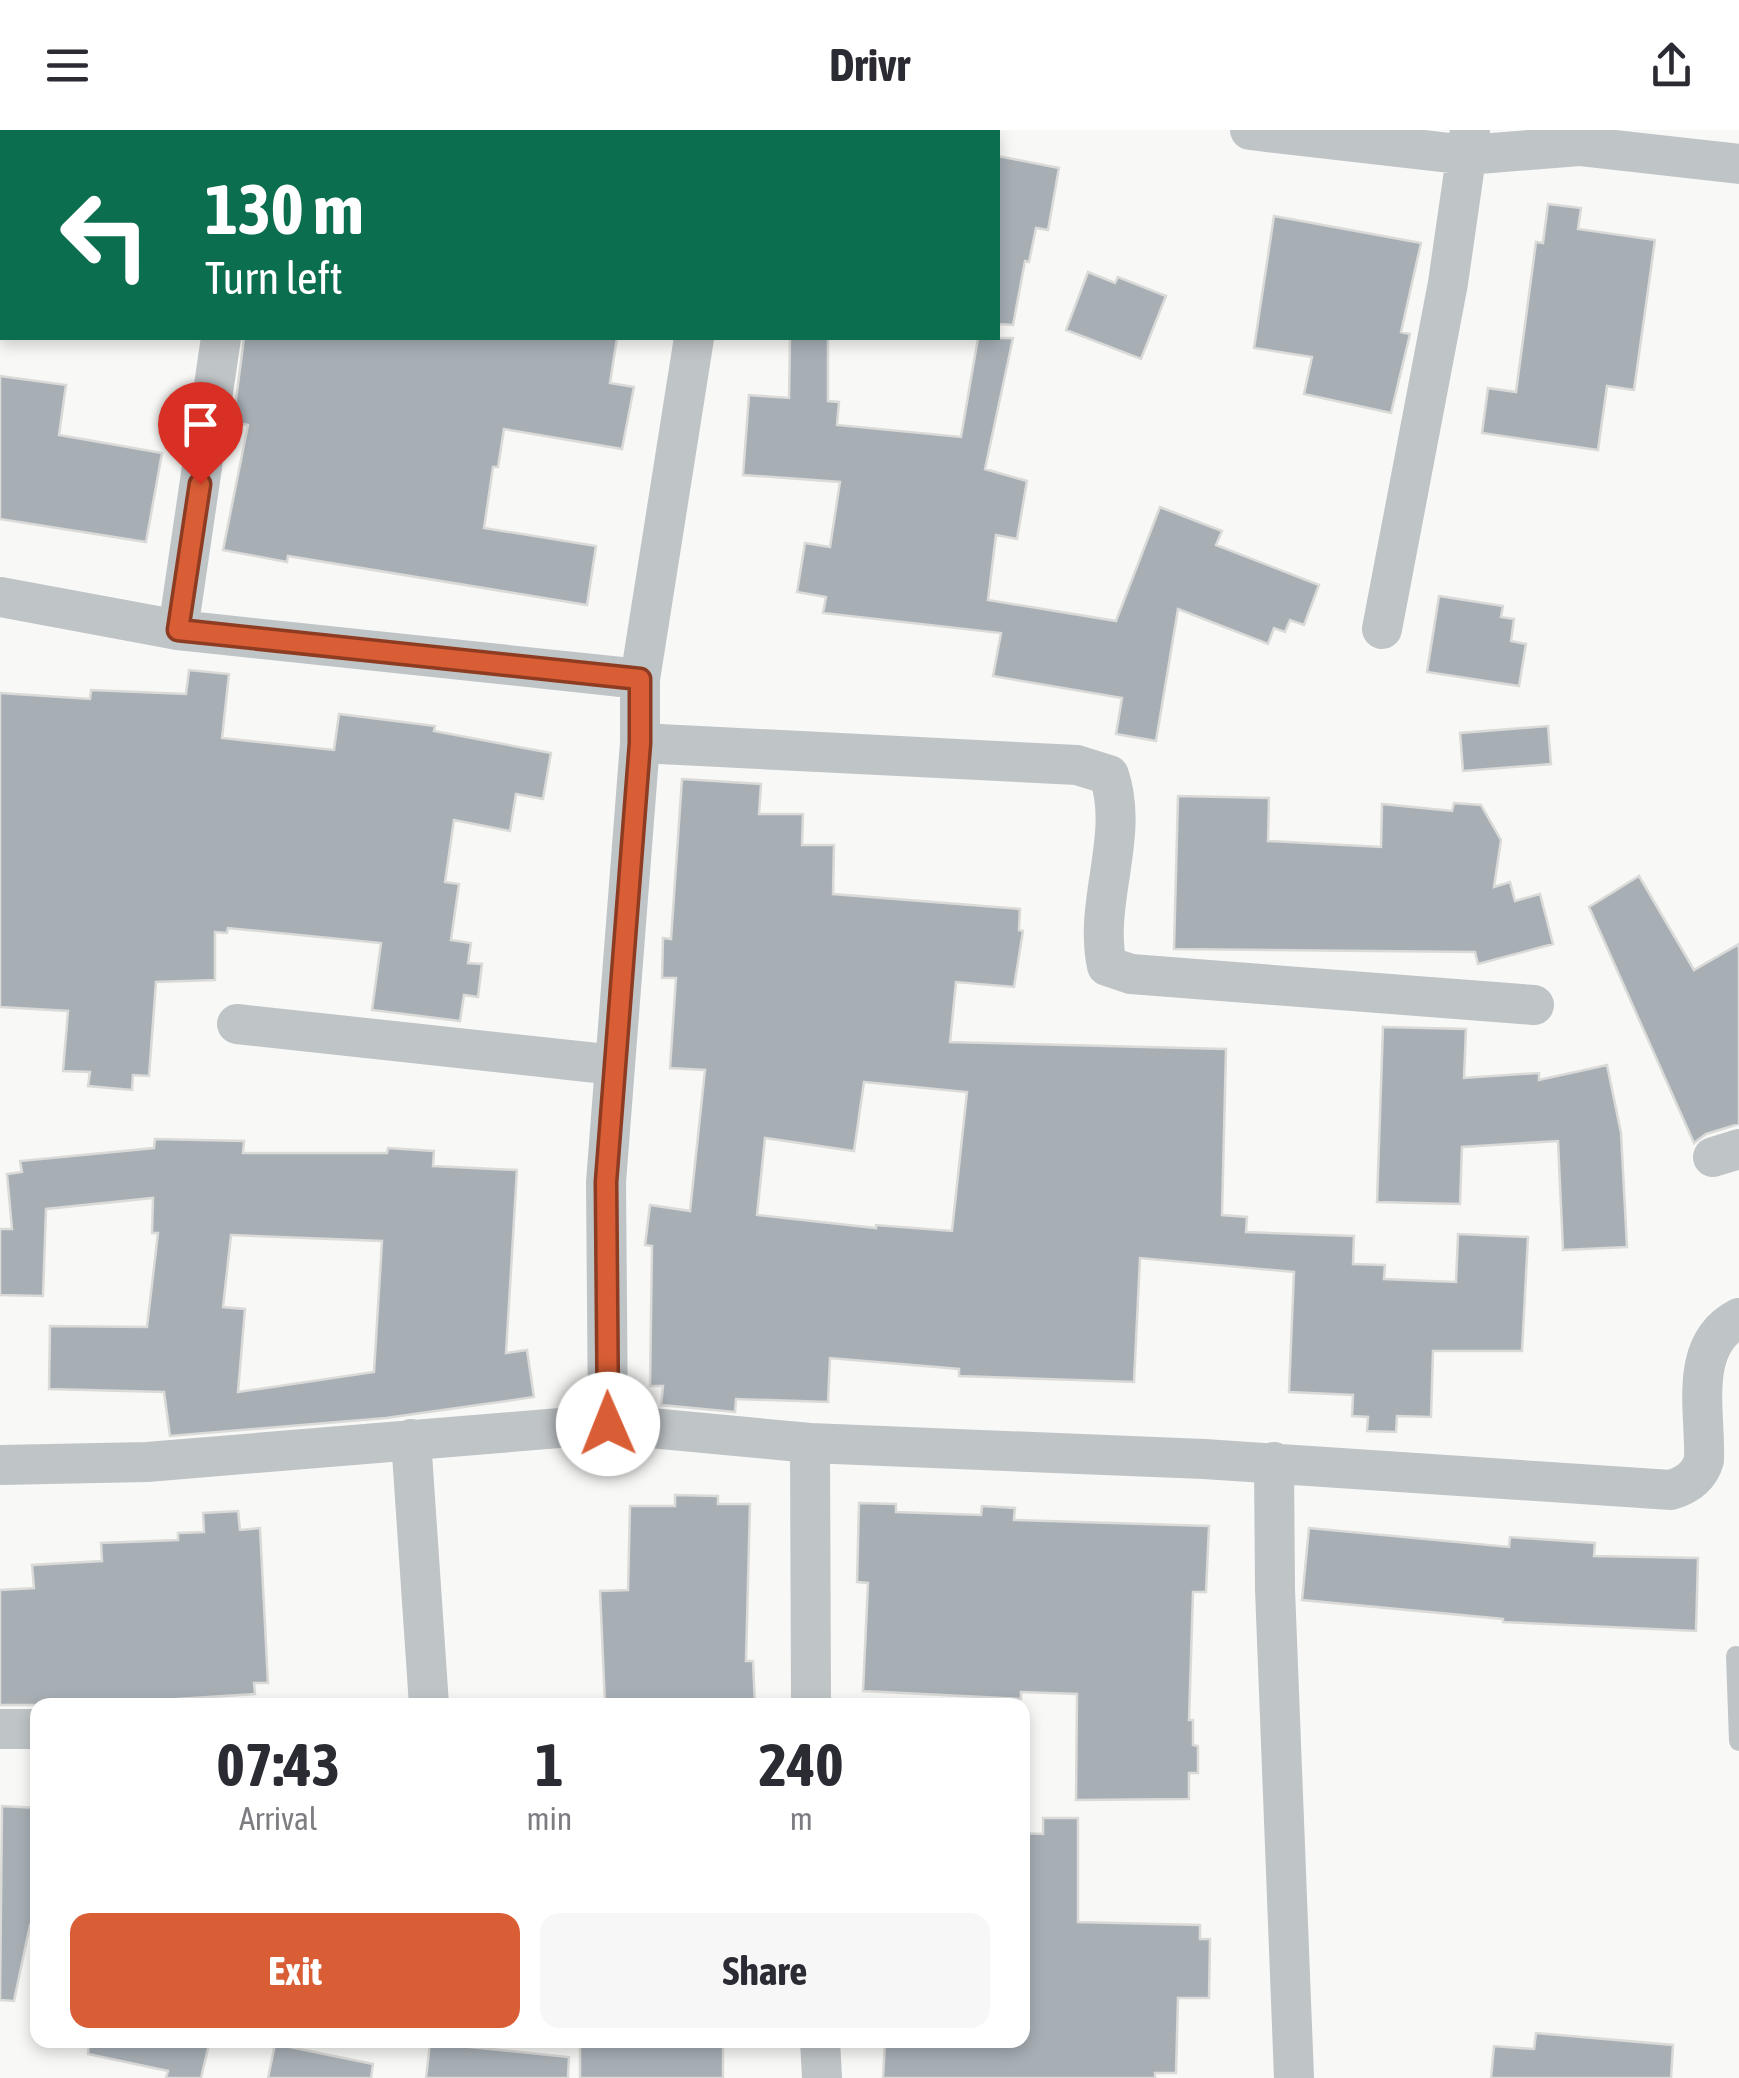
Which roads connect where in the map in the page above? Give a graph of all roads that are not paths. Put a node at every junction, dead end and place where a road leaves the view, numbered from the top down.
1 (1250, 130) edge
2 (1468, 142) edge
3 (1739, 164) edge
4 (221, 340) edge
5 (694, 340) edge
6 (0, 598) edge
7 (1382, 629) dead end
8 (178, 630) junction
9 (640, 679) junction
10 (640, 743) junction
11 (1534, 1004) dead end
12 (237, 1024) dead end
13 (614, 1065) junction
14 (1739, 1318) edge
15 (608, 1424) junction
16 (411, 1438) junction
17 (810, 1443) junction
18 (1274, 1462) junction
19 (0, 1464) edge
20 (1736, 1656) dead end
21 (429, 1698) edge
22 (811, 1698) edge
23 (0, 1729) edge
24 (30, 1729) edge
25 (1739, 1741) edge
26 (820, 2048) edge
27 (822, 2078) edge
28 (1294, 2078) edge

1 - 2 street
2 - 3 street
2 - 7 street
4 - 8 street
5 - 9 street
6 - 8 street
8 - 9 street
9 - 10 street
10 - 11 street
10 - 13 street
12 - 13 street
13 - 15 street
14 - 18 street
15 - 16 street
15 - 17 street
16 - 19 street
16 - 21 street
17 - 18 street
17 - 22 street
18 - 28 street
20 - 25 lane
23 - 24 street
26 - 27 street

